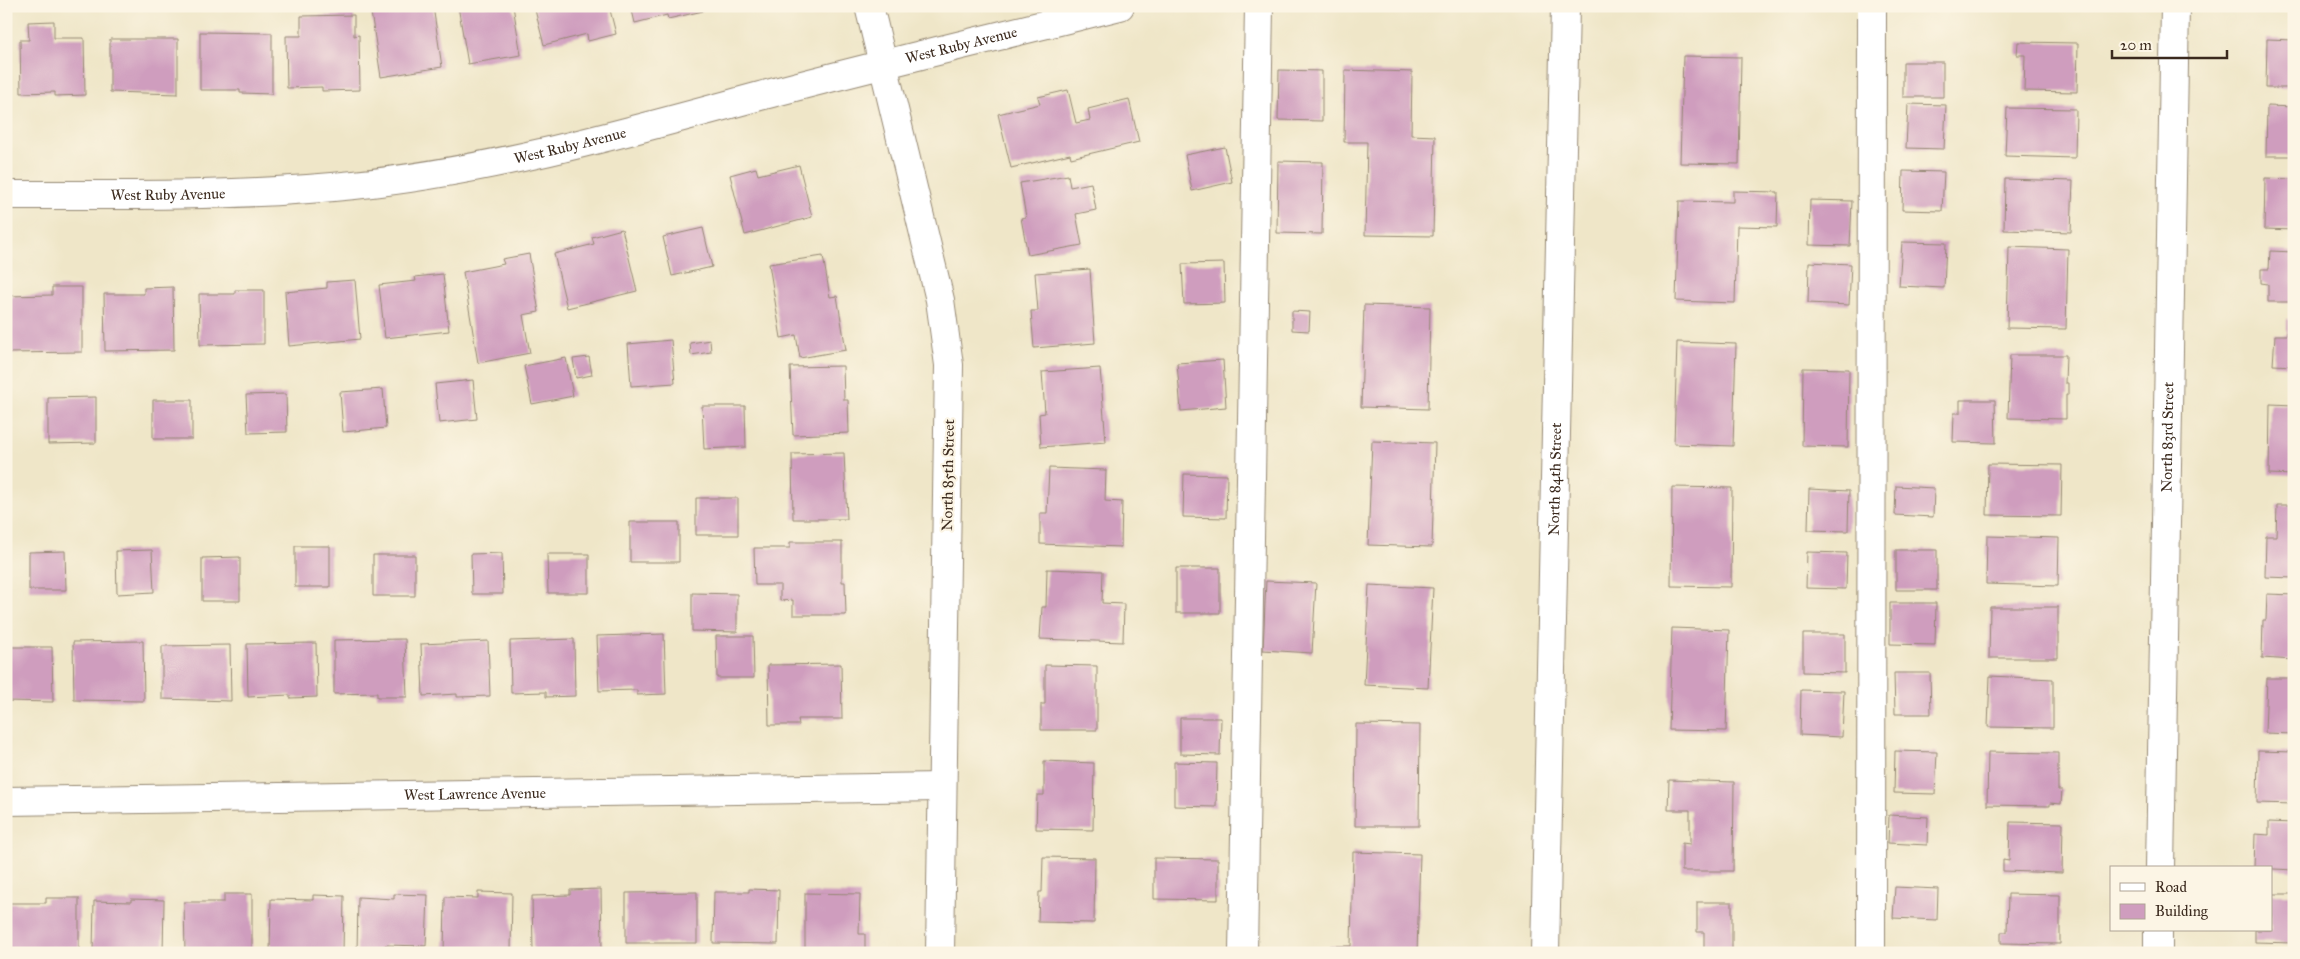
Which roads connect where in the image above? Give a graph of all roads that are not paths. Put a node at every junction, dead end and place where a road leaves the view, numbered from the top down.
1 (869, 6) edge
2 (1120, 6) edge
3 (1258, 6) edge
4 (1566, 6) edge
5 (1872, 6) edge
6 (2175, 6) edge
7 (884, 65) junction
8 (6, 195) edge
9 (942, 787) junction
10 (6, 802) edge
11 (2160, 866) edge
12 (2158, 932) edge
13 (940, 953) edge
14 (1243, 953) edge
15 (1545, 953) edge
16 (1871, 953) edge
17 (2158, 953) edge

1 - 7 street, North 85th Street
2 - 7 street, West Ruby Avenue
3 - 14 street
4 - 15 street, North 84th Street
5 - 16 street
6 - 11 street, North 83rd Street
7 - 8 street, West Ruby Avenue
7 - 9 street, North 85th Street
9 - 10 street, West Lawrence Avenue
9 - 13 street, North 85th Street
12 - 17 street

